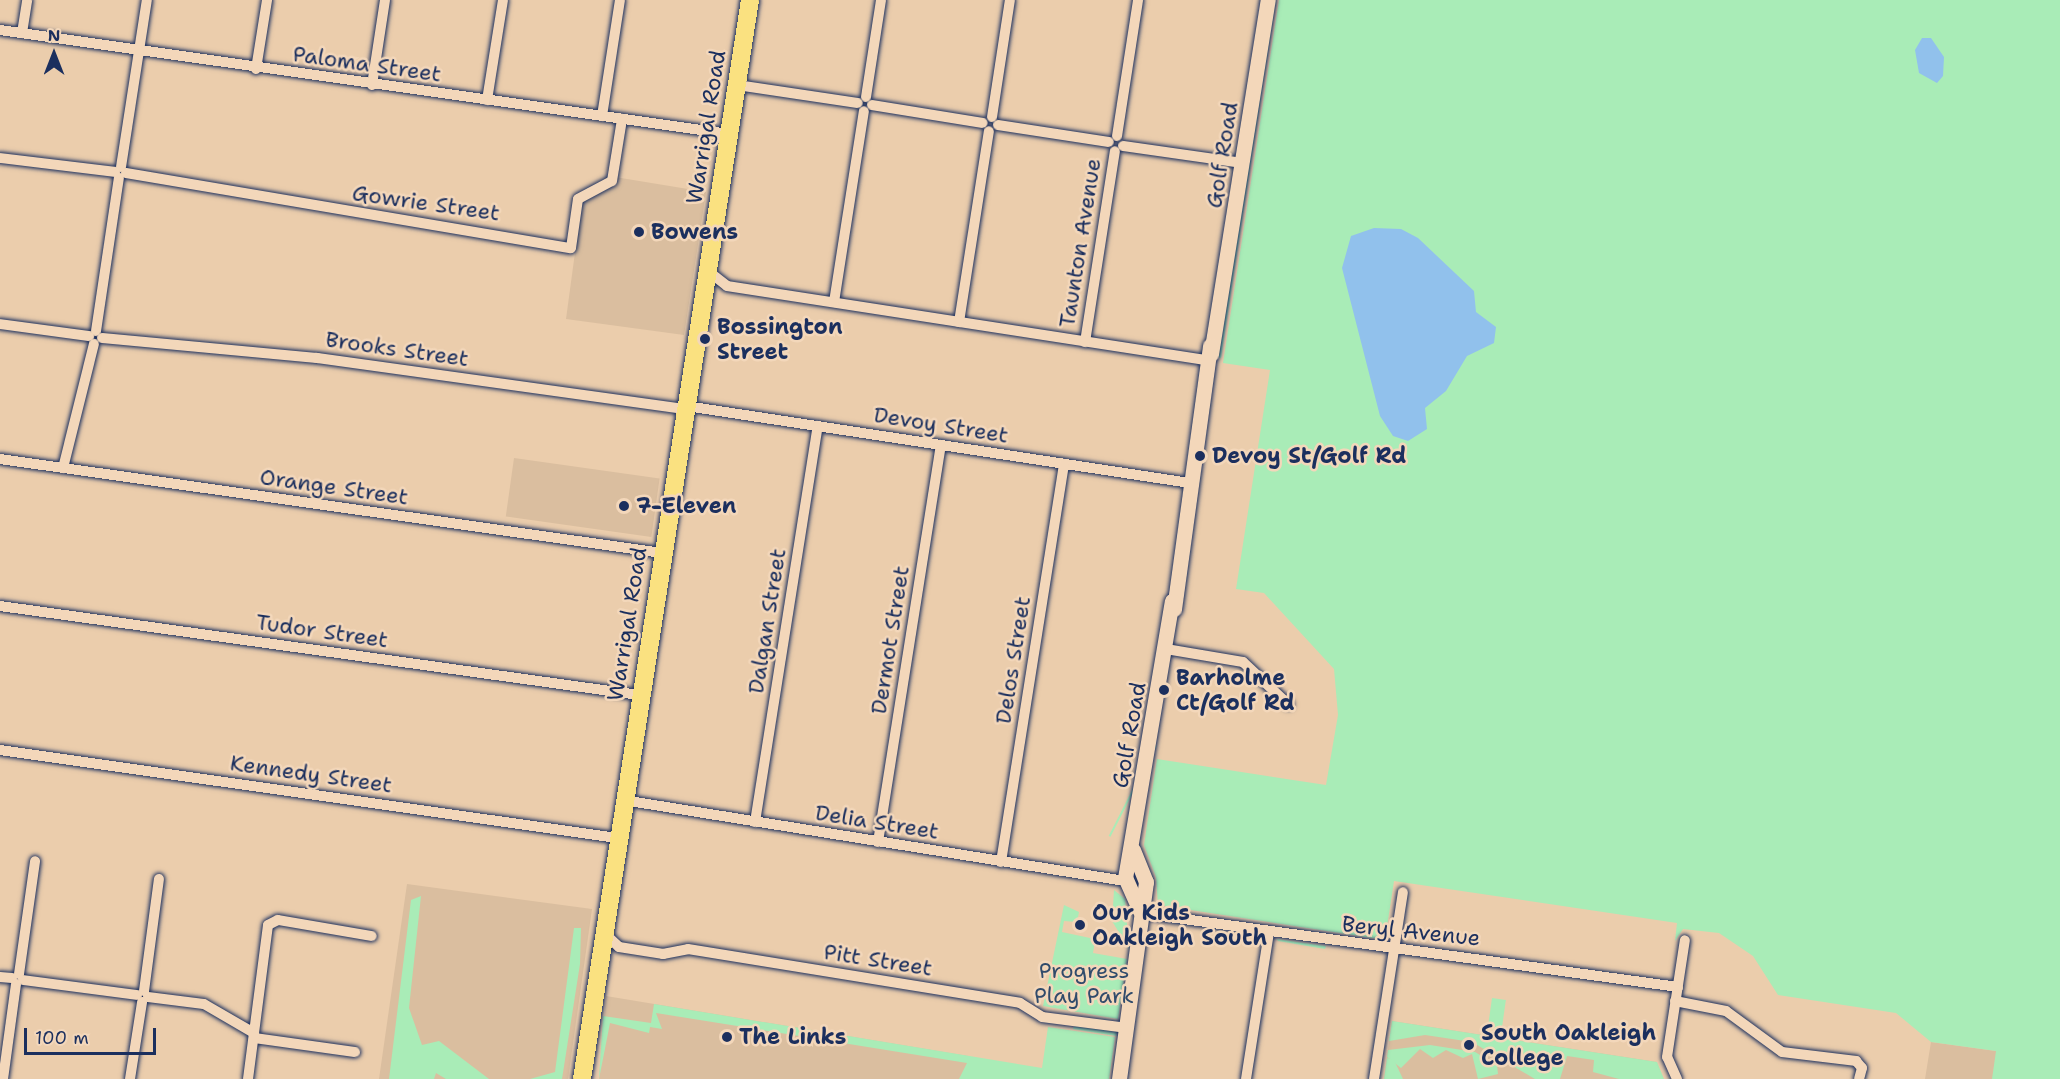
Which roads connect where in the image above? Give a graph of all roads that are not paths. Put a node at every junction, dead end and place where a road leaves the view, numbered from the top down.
1 (27, 0) edge
2 (147, 0) edge
3 (267, 0) edge
4 (385, 0) edge
5 (503, 0) edge
6 (620, 0) edge
7 (750, 0) edge
8 (881, 0) edge
9 (1010, 0) edge
10 (1138, 0) edge
11 (1268, 0) edge
12 (0, 30) edge
13 (22, 33) junction
14 (139, 51) junction
15 (256, 69) junction
16 (372, 85) junction
17 (737, 85) junction
18 (487, 100) junction
19 (865, 104) junction
20 (602, 116) junction
21 (622, 119) junction
22 (990, 124) junction
23 (729, 134) junction
24 (1116, 144) junction
25 (0, 158) edge
26 (0, 163) edge
27 (1243, 163) junction
28 (120, 173) junction
29 (708, 271) junction
30 (834, 302) junction
31 (959, 322) junction
32 (0, 324) edge
33 (95, 338) junction
34 (1085, 342) junction
35 (1211, 358) junction
36 (686, 407) junction
37 (818, 426) junction
38 (941, 445) junction
39 (0, 459) edge
40 (1064, 464) junction
41 (63, 468) junction
42 (1190, 483) junction
43 (662, 553) junction
44 (0, 606) edge
45 (1166, 649) junction
46 (639, 695) junction
47 (1288, 704) dead end
48 (0, 750) edge
49 (623, 800) junction
50 (755, 822) junction
51 (617, 838) junction
52 (878, 842) junction
53 (35, 861) dead end
54 (1001, 862) junction
55 (159, 879) dead end
56 (1133, 881) junction
57 (1403, 892) dead end
58 (1140, 912) junction
59 (603, 932) junction
60 (1269, 932) junction
61 (372, 936) dead end
62 (1685, 940) dead end
63 (619, 947) junction
64 (1393, 950) junction
65 (598, 959) junction
66 (0, 976) edge
67 (18, 979) junction
68 (1678, 987) junction
69 (143, 996) junction
70 (1676, 1001) junction
71 (1127, 1028) junction
72 (254, 1035) junction
73 (356, 1052) dead end
74 (3, 1079) edge
75 (130, 1079) edge
76 (248, 1079) edge
77 (582, 1079) edge
78 (1119, 1079) edge
79 (1246, 1079) edge
80 (1374, 1079) edge
81 (1677, 1079) edge
82 (1859, 1079) edge

1 - 13 street
2 - 14 street
3 - 15 street
4 - 16 street
5 - 18 street
6 - 20 street
7 - 17 highway, Warrigal Road
8 - 19 street
9 - 22 street
10 - 24 street, Taunton Avenue
11 - 27 street, Golf Road
12 - 13 street, Paloma Street
13 - 14 street, Paloma Street
14 - 15 street, Paloma Street
14 - 28 street
15 - 16 street, Paloma Street
16 - 18 street, Paloma Street
17 - 19 street
17 - 23 highway, Warrigal Road
18 - 20 street, Paloma Street
19 - 22 street
19 - 30 street
20 - 21 street, Paloma Street
21 - 23 street, Paloma Street
21 - 28 street, Gowrie Street
22 - 24 street
22 - 31 street
23 - 29 highway, Warrigal Road
24 - 27 street
24 - 34 street, Taunton Avenue
25 - 26 street
25 - 28 street, Gowrie Street
27 - 35 street, Golf Road
28 - 33 street
29 - 30 street
29 - 36 highway, Warrigal Road
30 - 31 street
31 - 34 street
32 - 33 street, Brooks Street
33 - 36 street, Brooks Street
33 - 41 street
34 - 35 street
35 - 42 street, Golf Road
36 - 37 street, Devoy Street
36 - 43 highway, Warrigal Road
37 - 38 street, Devoy Street
37 - 50 street, Dalgan Street
38 - 40 street, Devoy Street
38 - 52 street, Dermot Street
39 - 41 street, Orange Street
40 - 42 street, Devoy Street
40 - 54 street, Delos Street
41 - 43 street, Orange Street
42 - 45 street, Golf Road
43 - 46 highway, Warrigal Road
44 - 46 street, Tudor Street
45 - 47 street
45 - 56 street, Golf Road
46 - 49 highway, Warrigal Road
48 - 51 street, Kennedy Street
49 - 50 street, Delia Street
49 - 51 highway, Warrigal Road
50 - 52 street, Delia Street
51 - 59 highway, Warrigal Road
52 - 54 street, Delia Street
53 - 67 street
54 - 56 street, Delia Street
55 - 69 street
56 - 58 street
57 - 64 street
58 - 60 street, Beryl Avenue
58 - 71 street
59 - 63 street
59 - 65 highway, Warrigal Road
60 - 64 street, Beryl Avenue
60 - 79 street
61 - 72 street
62 - 68 street
63 - 65 street
63 - 71 street, Pitt Street
64 - 68 street, Beryl Avenue
64 - 80 street
65 - 77 highway, Warrigal Road
66 - 67 street
67 - 69 street
67 - 74 street
68 - 70 street
69 - 72 street
69 - 75 street
70 - 81 street
70 - 82 street
71 - 78 street
72 - 73 street
72 - 76 street

